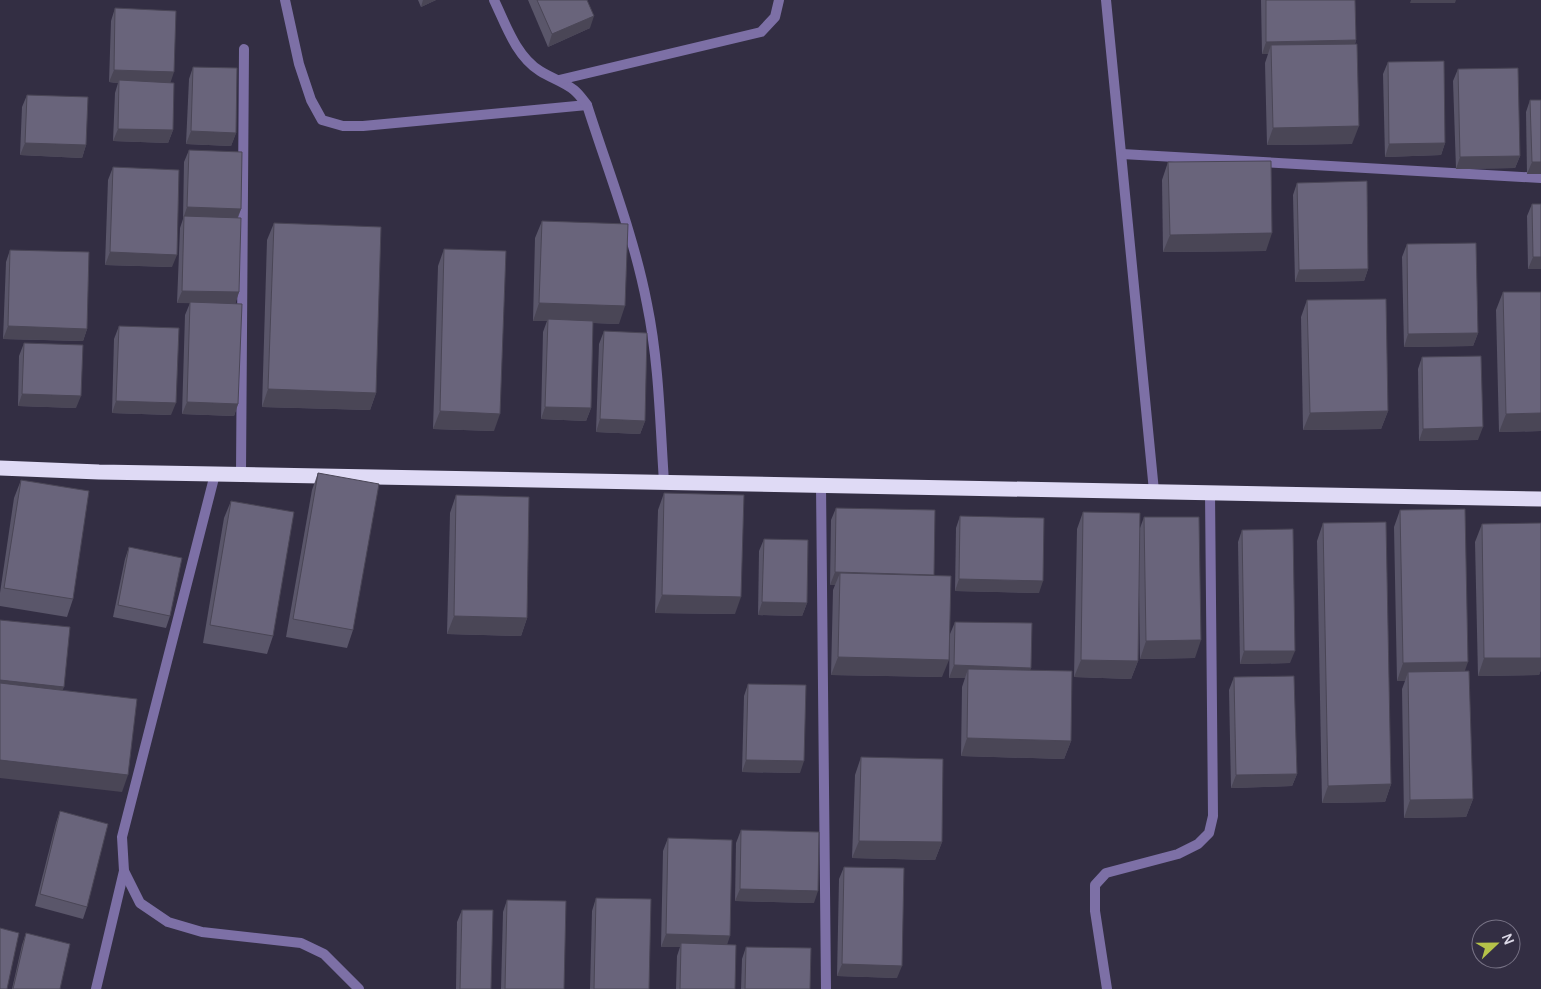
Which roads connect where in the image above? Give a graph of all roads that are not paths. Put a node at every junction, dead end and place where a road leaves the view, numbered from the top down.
1 (285, 0) edge
2 (494, 0) edge
3 (779, 0) edge
4 (1106, 0) edge
5 (244, 49) dead end
6 (558, 80) junction
7 (587, 105) junction
8 (1122, 154) junction
9 (1541, 178) edge
10 (0, 468) edge
11 (215, 474) junction
12 (241, 474) junction
13 (664, 482) junction
14 (821, 485) junction
15 (1154, 491) junction
16 (1210, 492) junction
17 (1541, 499) edge
18 (124, 871) junction
19 (96, 989) edge
20 (359, 989) edge
21 (826, 989) edge
22 (1107, 989) edge

1 - 7 street
2 - 6 street
3 - 6 street
4 - 8 street
5 - 12 street
6 - 7 street
7 - 13 street
8 - 9 street
8 - 15 street
10 - 11 highway
11 - 12 highway
11 - 18 street
12 - 13 highway
13 - 14 highway
14 - 15 highway
14 - 21 street
15 - 16 highway
16 - 17 highway
16 - 22 street
18 - 19 street
18 - 20 street

